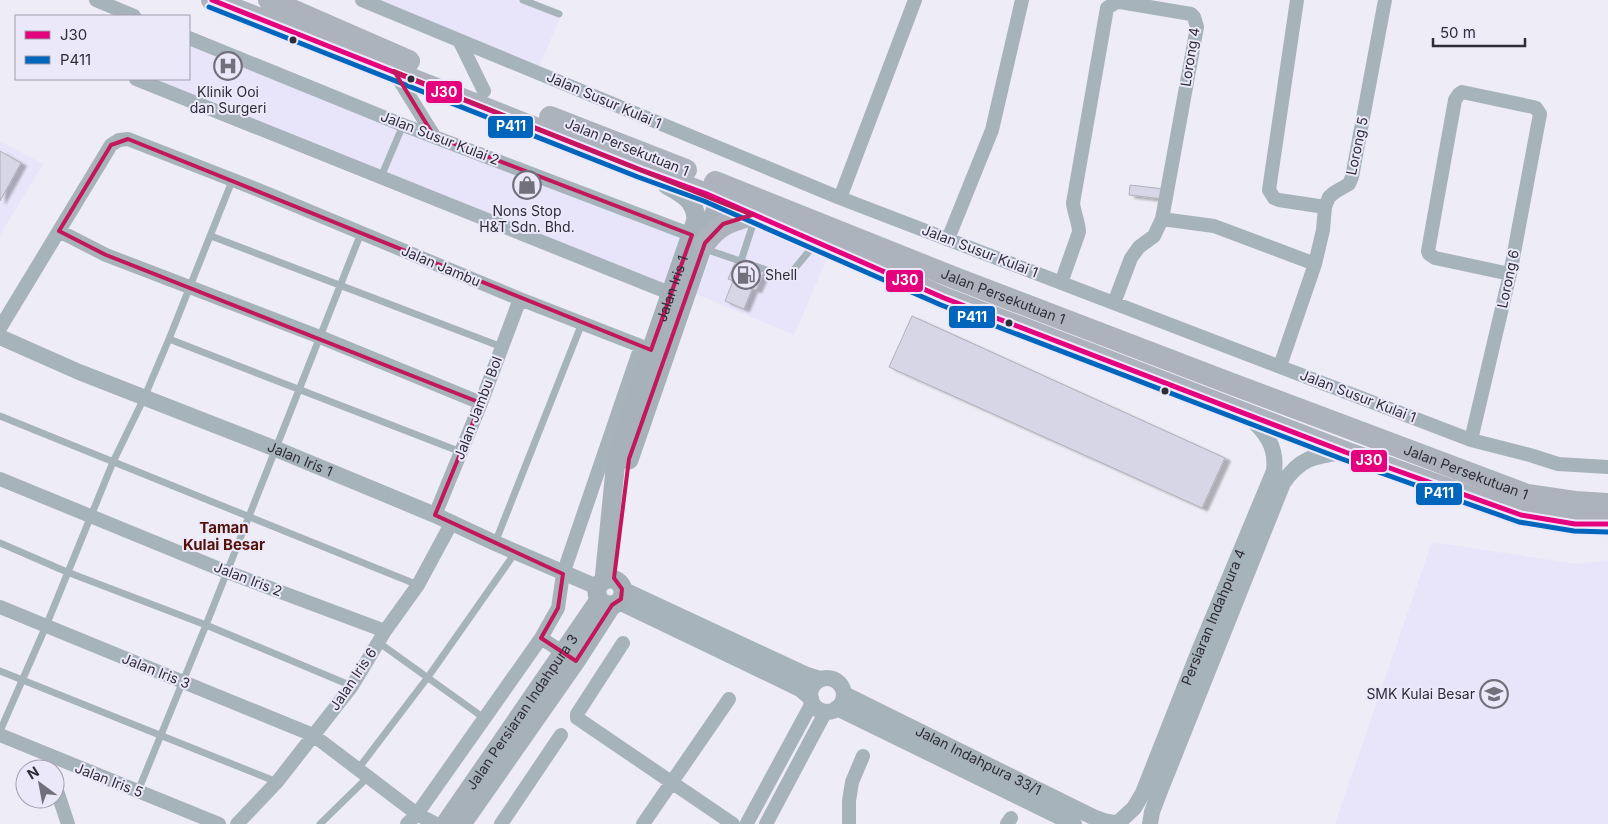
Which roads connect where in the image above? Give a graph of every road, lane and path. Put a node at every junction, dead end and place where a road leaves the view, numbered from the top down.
1 (96, 0) edge
2 (212, 0) edge
3 (269, 0) edge
4 (362, 0) edge
5 (523, 0) edge
6 (915, 0) edge
7 (1022, 0) edge
8 (1297, 0) edge
9 (1385, 0) edge
10 (559, 14) dead end
11 (125, 15) edge
12 (190, 38) edge
13 (459, 40) junction
14 (394, 71) junction
15 (138, 80) edge
16 (484, 91) junction
17 (403, 124) junction
18 (434, 136) junction
19 (641, 170) junction
20 (381, 177) junction
21 (232, 181) junction
22 (716, 190) junction
23 (840, 198) junction
24 (1326, 207) junction
25 (754, 215) junction
26 (1162, 219) junction
27 (59, 231) junction
28 (361, 233) junction
29 (211, 236) junction
30 (948, 239) junction
31 (700, 242) junction
32 (817, 242) junction
33 (741, 261) junction
34 (1315, 264) junction
35 (1510, 274) junction
36 (1061, 282) junction
37 (341, 285) junction
38 (191, 287) junction
39 (672, 294) junction
40 (520, 299) junction
41 (1114, 303) junction
42 (582, 323) junction
43 (0, 328) edge
44 (0, 337) edge
45 (320, 337) junction
46 (169, 339) junction
47 (502, 347) junction
48 (646, 348) junction
49 (1280, 366) junction
50 (299, 390) junction
51 (144, 398) junction
52 (481, 403) junction
53 (1244, 413) junction
54 (0, 416) edge
55 (1471, 440) junction
56 (276, 449) junction
57 (461, 452) junction
58 (1345, 452) junction
59 (112, 462) junction
60 (1608, 467) edge
61 (0, 479) edge
62 (1608, 504) edge
63 (436, 515) junction
64 (91, 516) junction
65 (249, 516) junction
66 (452, 522) junction
67 (1608, 524) edge
68 (495, 543) junction
69 (0, 544) edge
70 (516, 552) junction
71 (68, 572) junction
72 (227, 572) junction
73 (564, 574) junction
74 (418, 585) junction
75 (610, 592) junction
76 (0, 607) edge
77 (206, 625) junction
78 (46, 626) junction
79 (382, 637) junction
80 (541, 638) junction
81 (623, 642) dead end
82 (569, 657) junction
83 (0, 671) edge
84 (428, 677) junction
85 (23, 680) junction
86 (820, 680) junction
87 (183, 682) junction
88 (352, 686) junction
89 (729, 699) dead end
90 (826, 703) junction
91 (484, 718) junction
92 (0, 731) edge
93 (0, 735) edge
94 (313, 735) junction
95 (561, 735) dead end
96 (161, 736) junction
97 (45, 755) junction
98 (863, 756) dead end
99 (46, 759) edge
100 (363, 773) junction
101 (278, 782) junction
102 (671, 782) junction
103 (138, 791) junction
104 (63, 809) edge
105 (412, 819) edge
106 (1116, 823) edge
107 (68, 824) edge
108 (218, 824) edge
109 (237, 824) edge
110 (320, 824) edge
111 (436, 824) edge
112 (445, 824) edge
113 (462, 824) edge
114 (501, 824) edge
115 (643, 824) edge
116 (744, 824) edge
117 (766, 824) edge
118 (849, 824) edge
119 (1074, 824) edge
120 (1137, 824) edge
121 (1150, 824) edge

1 - 11 street
2 - 14 highway, Jalan Persekutuan 1
3 - 16 highway, Jalan Persekutuan 1
4 - 13 street, Jalan Susur Kulai 1
5 - 10 lane
6 - 23 street
7 - 30 street
8 - 24 street
9 - 24 street, Lorong 5
12 - 17 street, Jalan Susur Kulai 2
13 - 16 street
13 - 23 street, Jalan Susur Kulai 1
14 - 18 street
14 - 19 highway, Jalan Persekutuan 1
15 - 20 street
16 - 22 highway, Jalan Persekutuan 1
17 - 18 street, Jalan Susur Kulai 2
17 - 20 lane
18 - 31 street, Jalan Susur Kulai 2
19 - 22 highway, Jalan Persekutuan 1
19 - 31 main road, Jalan Iris 1
20 - 39 street
21 - 27 street, Jalan Jambu
21 - 28 street, Jalan Jambu
21 - 29 lane
22 - 25 highway, Jalan Persekutuan 1
22 - 31 main road, Jalan Iris 1
22 - 62 highway, Jalan Persekutuan 1
23 - 30 street, Jalan Susur Kulai 1
24 - 34 street
25 - 31 highway
25 - 32 highway, Jalan Persekutuan 1
25 - 33 lane
26 - 34 street
26 - 36 street, Lorong 4
26 - 41 street, Lorong 4
27 - 38 street
27 - 43 street, Jalan Jambu
28 - 37 lane
28 - 40 street, Jalan Jambu
29 - 37 lane
29 - 38 lane
30 - 36 street, Jalan Susur Kulai 1
31 - 33 lane
31 - 39 main road, Jalan Iris 1
31 - 75 main road, Jalan Iris 1
32 - 33 lane
32 - 53 highway, Jalan Persekutuan 1
34 - 49 street
35 - 35 street, Lorong 6
35 - 55 street, Lorong 6
36 - 41 street, Jalan Susur Kulai 1
37 - 45 lane
37 - 47 lane
38 - 45 street
38 - 46 lane
39 - 48 main road, Jalan Iris 1
40 - 42 street, Jalan Jambu
40 - 47 street, Jalan Jambu Bol
41 - 49 street, Jalan Susur Kulai 1
42 - 48 street, Jalan Jambu
42 - 68 lane
44 - 51 street, Jalan Iris 1
45 - 50 lane
45 - 52 street
46 - 50 lane
46 - 51 lane
47 - 52 street, Jalan Jambu Bol
48 - 73 street
48 - 75 main road, Jalan Iris 1
49 - 55 street, Jalan Susur Kulai 1
50 - 56 lane
50 - 57 lane
51 - 56 street, Jalan Iris 1
51 - 59 lane
52 - 57 street, Jalan Jambu Bol
53 - 58 highway, Jalan Persekutuan 1
53 - 106 street, Persiaran Indahpura 4
54 - 59 lane
55 - 60 street, Jalan Susur Kulai 1
56 - 63 street, Jalan Iris 1
56 - 65 lane
57 - 63 street, Jalan Jambu Bol
58 - 67 highway, Jalan Persekutuan 1
58 - 121 street, Persiaran Indahpura 4
59 - 64 lane
59 - 65 lane
61 - 64 street, Jalan Iris 2
63 - 66 street, Jalan Iris 1
64 - 71 lane
64 - 72 street, Jalan Iris 2
65 - 72 lane
65 - 74 lane
66 - 68 street, Jalan Iris 1
66 - 74 street, Jalan Iris 6
68 - 70 street, Jalan Iris 1
69 - 71 lane
70 - 73 street, Jalan Iris 1
70 - 84 lane
71 - 77 lane
71 - 78 lane
72 - 77 lane
72 - 79 street, Jalan Iris 2
73 - 75 street, Jalan Iris 1
73 - 80 street
74 - 79 street, Jalan Iris 6
75 - 82 main road, Jalan Persiaran Indahpura 3
75 - 86 street
75 - 90 street, Jalan Indahpura 33/1
76 - 78 street, Jalan Iris 3
77 - 87 lane
77 - 88 lane
78 - 85 lane
78 - 87 street, Jalan Iris 3
79 - 84 lane
79 - 88 street, Jalan Iris 6
80 - 82 street
80 - 91 street
81 - 102 street
82 - 112 main road, Jalan Persiaran Indahpura 3
82 - 113 main road, Jalan Persiaran Indahpura 3
83 - 85 lane
84 - 91 lane
84 - 100 lane
85 - 92 lane
85 - 96 lane
86 - 90 street
86 - 90 street
87 - 94 street, Jalan Iris 3
87 - 96 lane
88 - 94 street, Jalan Iris 6
89 - 102 street
90 - 106 street, Jalan Indahpura 33/1
90 - 116 street
90 - 117 street
90 - 119 street, Jalan Indahpura 33/1
91 - 105 street
93 - 97 street, Jalan Iris 5
94 - 100 street, Jalan Iris 3
94 - 101 street, Jalan Iris 6
95 - 114 street
96 - 101 lane
96 - 103 lane
97 - 99 street
97 - 103 street, Jalan Iris 5
98 - 118 street
100 - 105 street, Jalan Iris 3
100 - 110 lane
101 - 109 street, Jalan Iris 6
102 - 115 street
102 - 116 street
103 - 108 street, Jalan Iris 5
104 - 107 street
105 - 111 street, Jalan Iris 3
106 - 120 street

